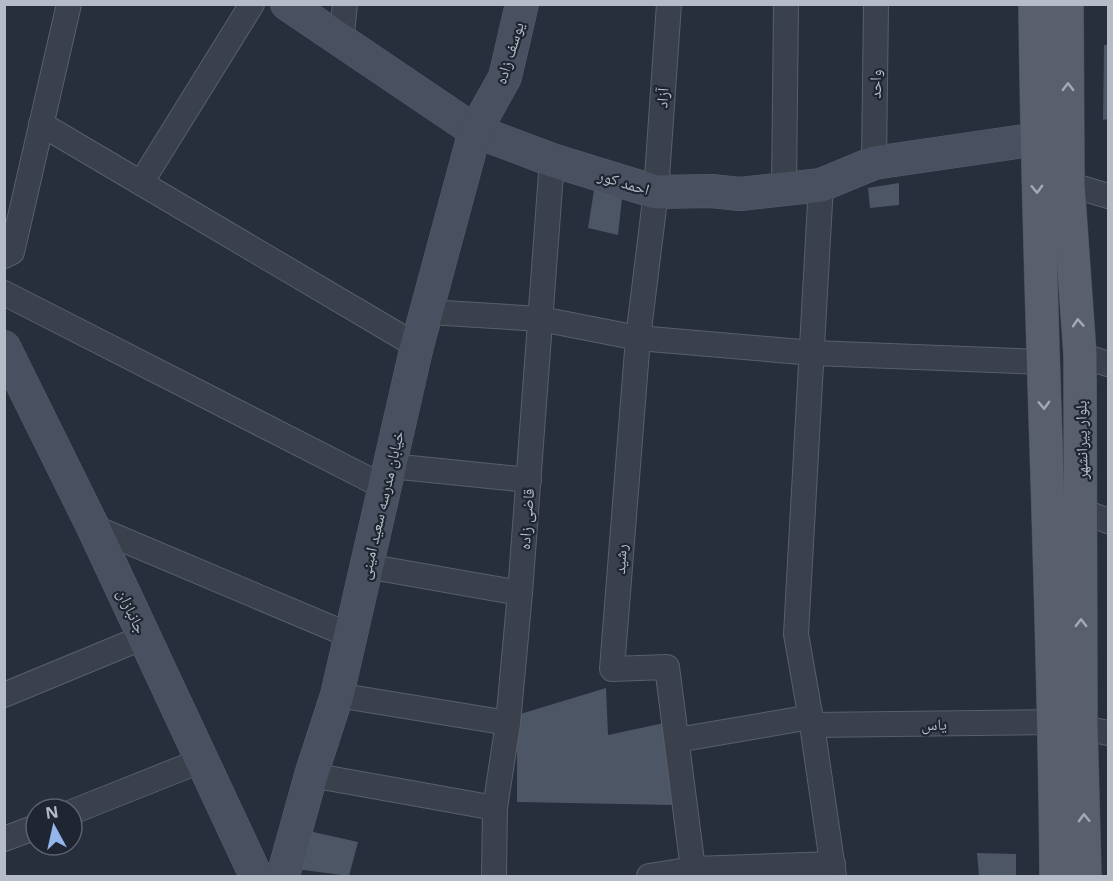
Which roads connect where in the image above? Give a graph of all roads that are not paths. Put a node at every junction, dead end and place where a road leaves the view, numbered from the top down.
1 (69, 4) edge
2 (252, 4) edge
3 (286, 4) edge
4 (345, 4) edge
5 (522, 4) edge
6 (669, 4) edge
7 (786, 4) edge
8 (876, 4) edge
9 (1035, 4) edge
10 (1068, 4) edge
11 (341, 43) junction
12 (41, 124) junction
13 (475, 131) junction
14 (1052, 136) junction
15 (552, 160) junction
16 (874, 163) junction
17 (141, 183) junction
18 (1068, 184) junction
19 (821, 185) junction
20 (784, 189) junction
21 (656, 192) junction
22 (1108, 196) edge
23 (4, 256) edge
24 (4, 293) edge
25 (428, 312) junction
26 (541, 319) junction
27 (638, 338) junction
28 (417, 346) junction
29 (4, 347) edge
30 (813, 353) junction
31 (1094, 360) edge
32 (1042, 362) junction
33 (388, 477) junction
34 (529, 480) junction
35 (1095, 516) edge
36 (93, 527) junction
37 (366, 566) junction
38 (520, 593) junction
39 (351, 636) junction
40 (144, 637) junction
41 (4, 695) edge
42 (337, 695) junction
43 (812, 721) junction
44 (508, 723) junction
45 (1082, 727) edge
46 (677, 740) junction
47 (200, 761) junction
48 (311, 775) junction
49 (84, 807) edge
50 (495, 808) junction
51 (24, 832) edge
52 (4, 839) edge
53 (693, 869) junction
54 (833, 870) edge
55 (256, 876) edge
56 (283, 876) edge
57 (494, 876) edge
58 (648, 876) edge
59 (1056, 876) edge
60 (1085, 876) edge

1 - 12 street
2 - 17 street
3 - 11 street, احمد کور
4 - 11 street
5 - 13 street, یوسف زاده
6 - 21 street, آزاد
7 - 20 street
8 - 16 street, واحد
9 - 14 main road, بلوار پیرانشهر
14 -> 10 main road, بلوار پیرانشهر
11 - 13 street, احمد کور
12 - 17 street
12 - 23 street
13 - 15 street, احمد کور
13 - 25 street, خیابان مدرسه سعید امینی
14 - 16 street, احمد کور
14 - 18 main road, بلوار پیرانشهر
14 -> 32 main road, بلوار پیرانشهر
15 - 21 street, احمد کور
15 - 26 street, قاضی زاده
16 - 19 street, احمد کور
17 - 28 street
18 - 22 street
31 -> 18 main road, بلوار پیرانشهر
19 - 20 street, احمد کور
19 - 30 street
20 - 21 street, احمد کور
21 - 27 street, رشید
24 - 33 street
25 - 26 street
25 - 28 street, خیابان مدرسه سعید امینی
26 - 27 street
26 - 34 street, قاضی زاده
27 - 30 street
27 - 46 street, رشید
28 - 33 street, خیابان مدرسه سعید امینی
29 - 36 street, جانبازان
30 - 32 street
30 - 43 street
31 - 35 main road, بلوار پیرانشهر
32 -> 45 main road, بلوار پیرانشهر
33 - 34 street
33 - 37 street, خیابان مدرسه سعید امینی
34 - 38 street, قاضی زاده
45 -> 35 main road, بلوار پیرانشهر
36 - 39 street
36 - 40 street, جانبازان
37 - 38 street
37 - 39 street, خیابان مدرسه سعید امینی
38 - 44 street, قاضی زاده
39 - 42 street, خیابان مدرسه سعید امینی
40 - 41 street
40 - 47 street, جانبازان
42 - 44 street
42 - 48 street, خیابان مدرسه سعید امینی
43 - 45 street, یاس
43 - 46 street, یاس
43 - 54 street
44 - 50 street, قاضی زاده
45 - 59 main road, بلوار پیرانشهر
60 -> 45 main road, بلوار پیرانشهر
46 - 53 street, رشید
47 - 49 street
47 - 55 street, جانبازان
48 - 50 street
48 - 56 street, خیابان مدرسه سعید امینی
50 - 57 street, قاضی زاده
51 - 52 street
53 - 54 street
53 - 58 street

